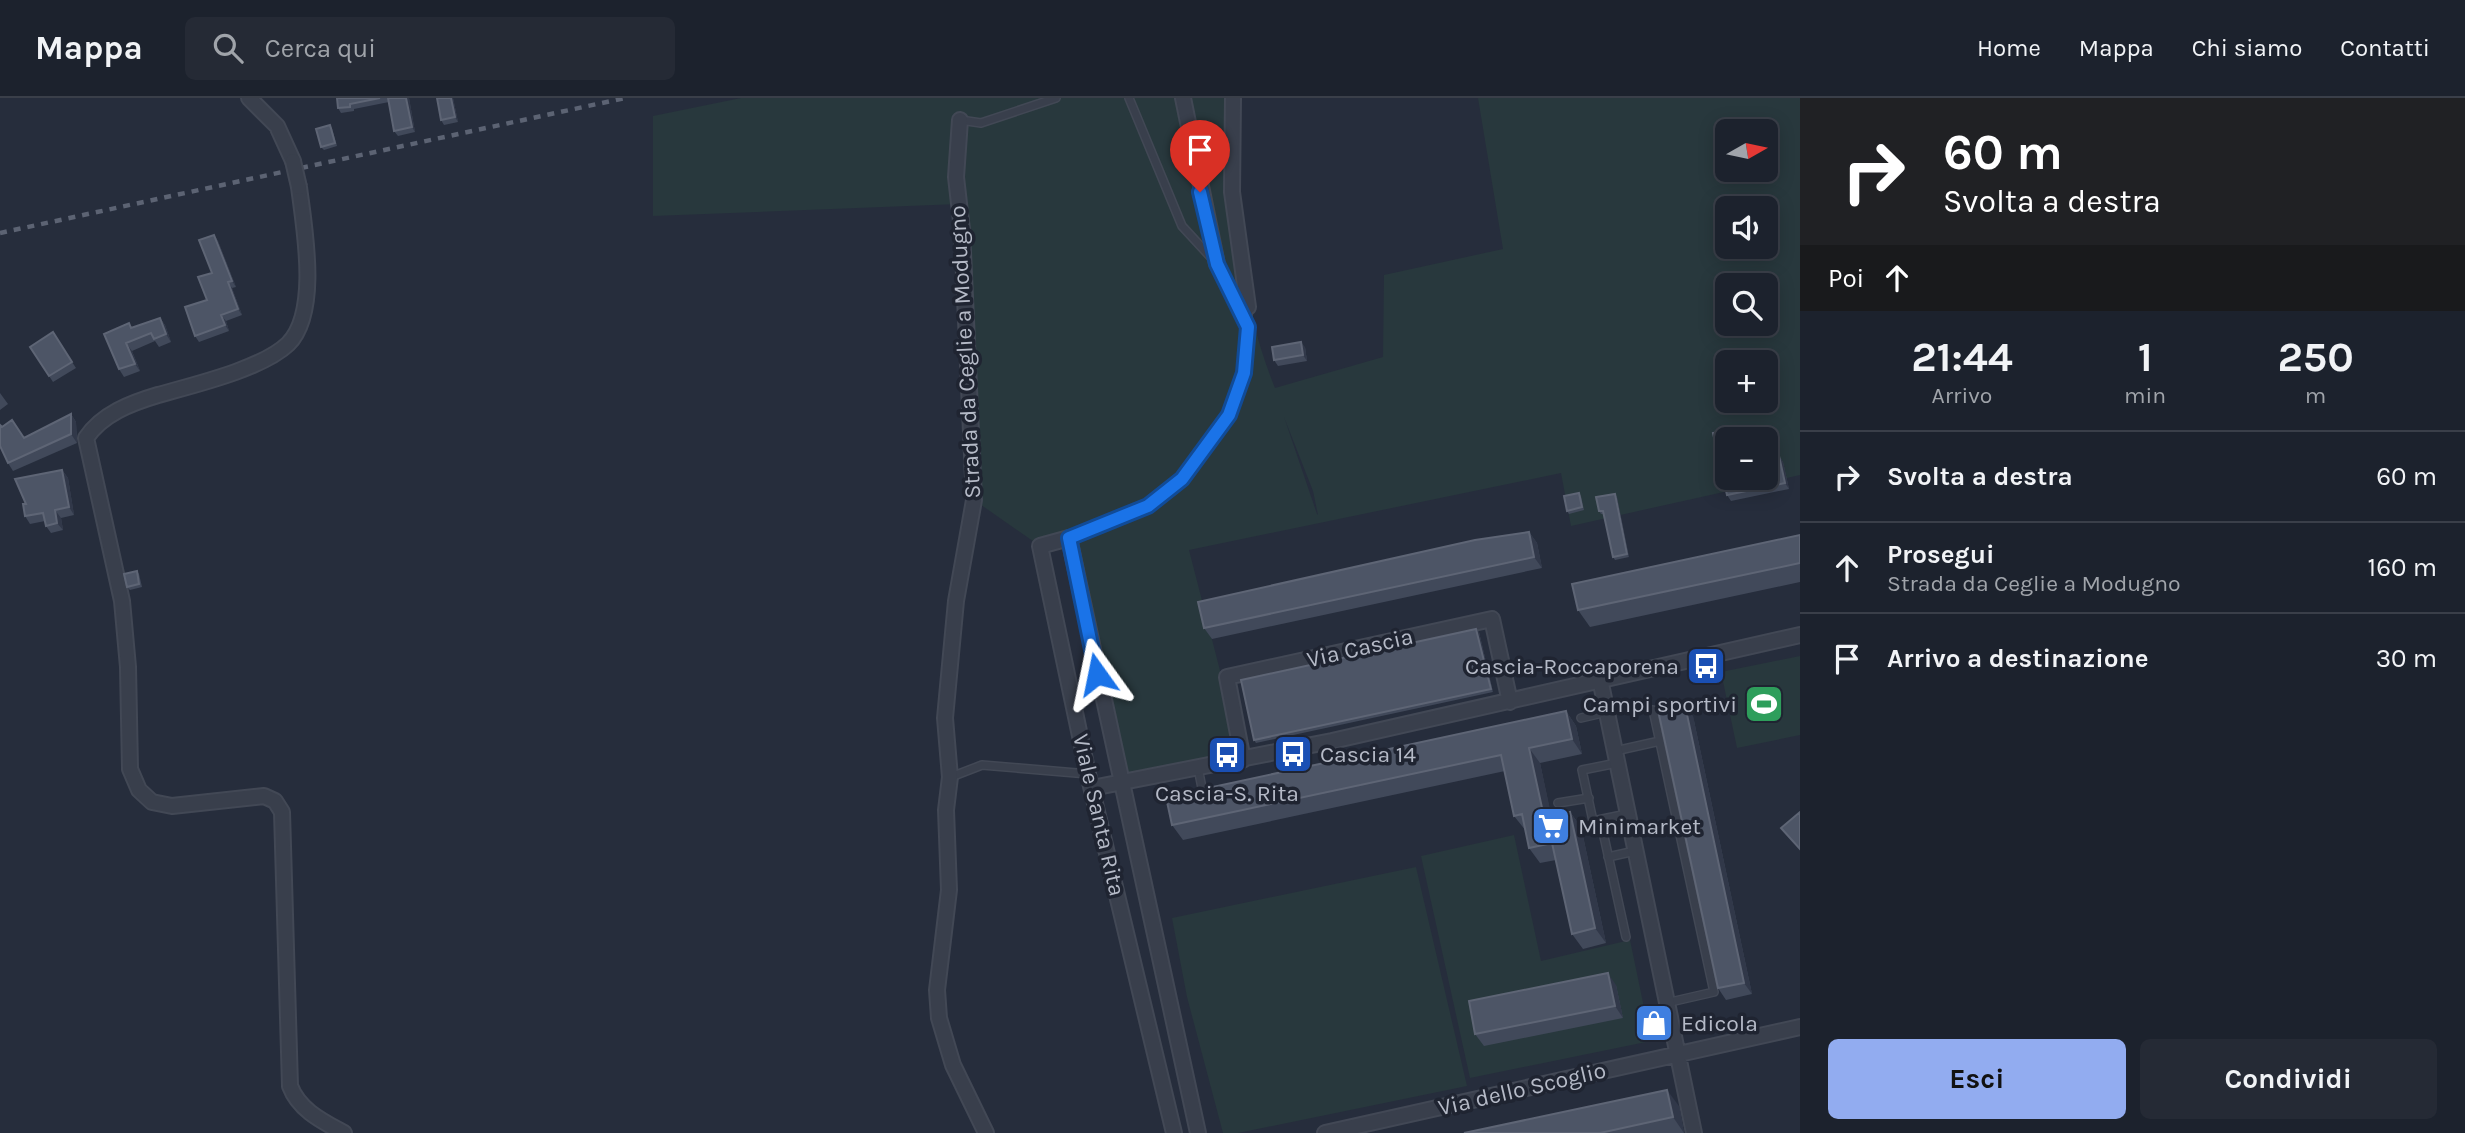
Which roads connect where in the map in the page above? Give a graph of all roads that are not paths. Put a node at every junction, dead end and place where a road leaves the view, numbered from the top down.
1 (249, 98) edge
2 (1056, 98) edge
3 (1129, 98) edge
4 (1183, 98) edge
5 (1233, 98) edge
6 (960, 120) joint
7 (1217, 264) junction
8 (1248, 307) joint
9 (1248, 327) junction
10 (1069, 538) junction
11 (1800, 635) edge
12 (1601, 679) junction
13 (1510, 702) junction
14 (1653, 710) dead end
15 (1607, 712) junction
16 (1581, 718) dead end
17 (1660, 741) junction
18 (1616, 757) junction
19 (1243, 760) junction
20 (1198, 768) junction
21 (950, 777) junction
22 (1090, 781) junction
23 (1120, 782) junction
24 (1588, 798) junction
25 (1204, 799) edge
26 (1558, 803) dead end
27 (1627, 814) junction
28 (1603, 832) dead end
29 (1635, 851) junction
30 (1608, 857) junction
31 (1626, 937) dead end
32 (1666, 1003) junction
33 (1800, 1027) edge
34 (1175, 1030) junction
35 (1153, 1034) junction
36 (1677, 1055) junction
37 (1351, 1130) edge
38 (344, 1133) edge
39 (986, 1133) edge
40 (1174, 1133) edge
41 (1198, 1133) edge
42 (1325, 1133) edge
43 (1695, 1133) edge

1 - 38 street, bridge
2 - 6 lane, Strada da Ceglie a Modugno
3 - 7 lane
4 - 7 street
5 - 8 street
6 - 21 street, Strada da Ceglie a Modugno
7 - 9 lane
8 - 9 lane
9 - 10 lane
10 - 22 street, Viale Santa Rita
10 - 23 street, Viale Santa Rita
11 - 12 street
12 - 13 street
12 - 15 street
13 - 19 street
13 - 19 street, Via Cascia
14 - 17 lane
15 - 16 lane
15 - 18 street
17 - 18 lane
17 - 32 lane
18 - 24 lane
18 - 27 street
19 - 20 street
20 - 23 street
20 - 25 lane
21 - 22 lane
21 - 39 street, Strada da Ceglie a Modugno
22 - 23 street
22 - 35 street, Viale Santa Rita
23 - 34 street, Viale Santa Rita
24 - 26 lane
24 - 27 lane
27 - 29 street
28 - 30 lane
29 - 30 lane
29 - 32 street
30 - 31 lane
32 - 36 street
33 - 36 street, Via dello Scoglio
34 - 35 street
34 - 41 street, Viale Santa Rita
35 - 40 street, Viale Santa Rita
36 - 37 street, Via dello Scoglio
36 - 43 street
37 - 42 street, Via dello Scoglio

